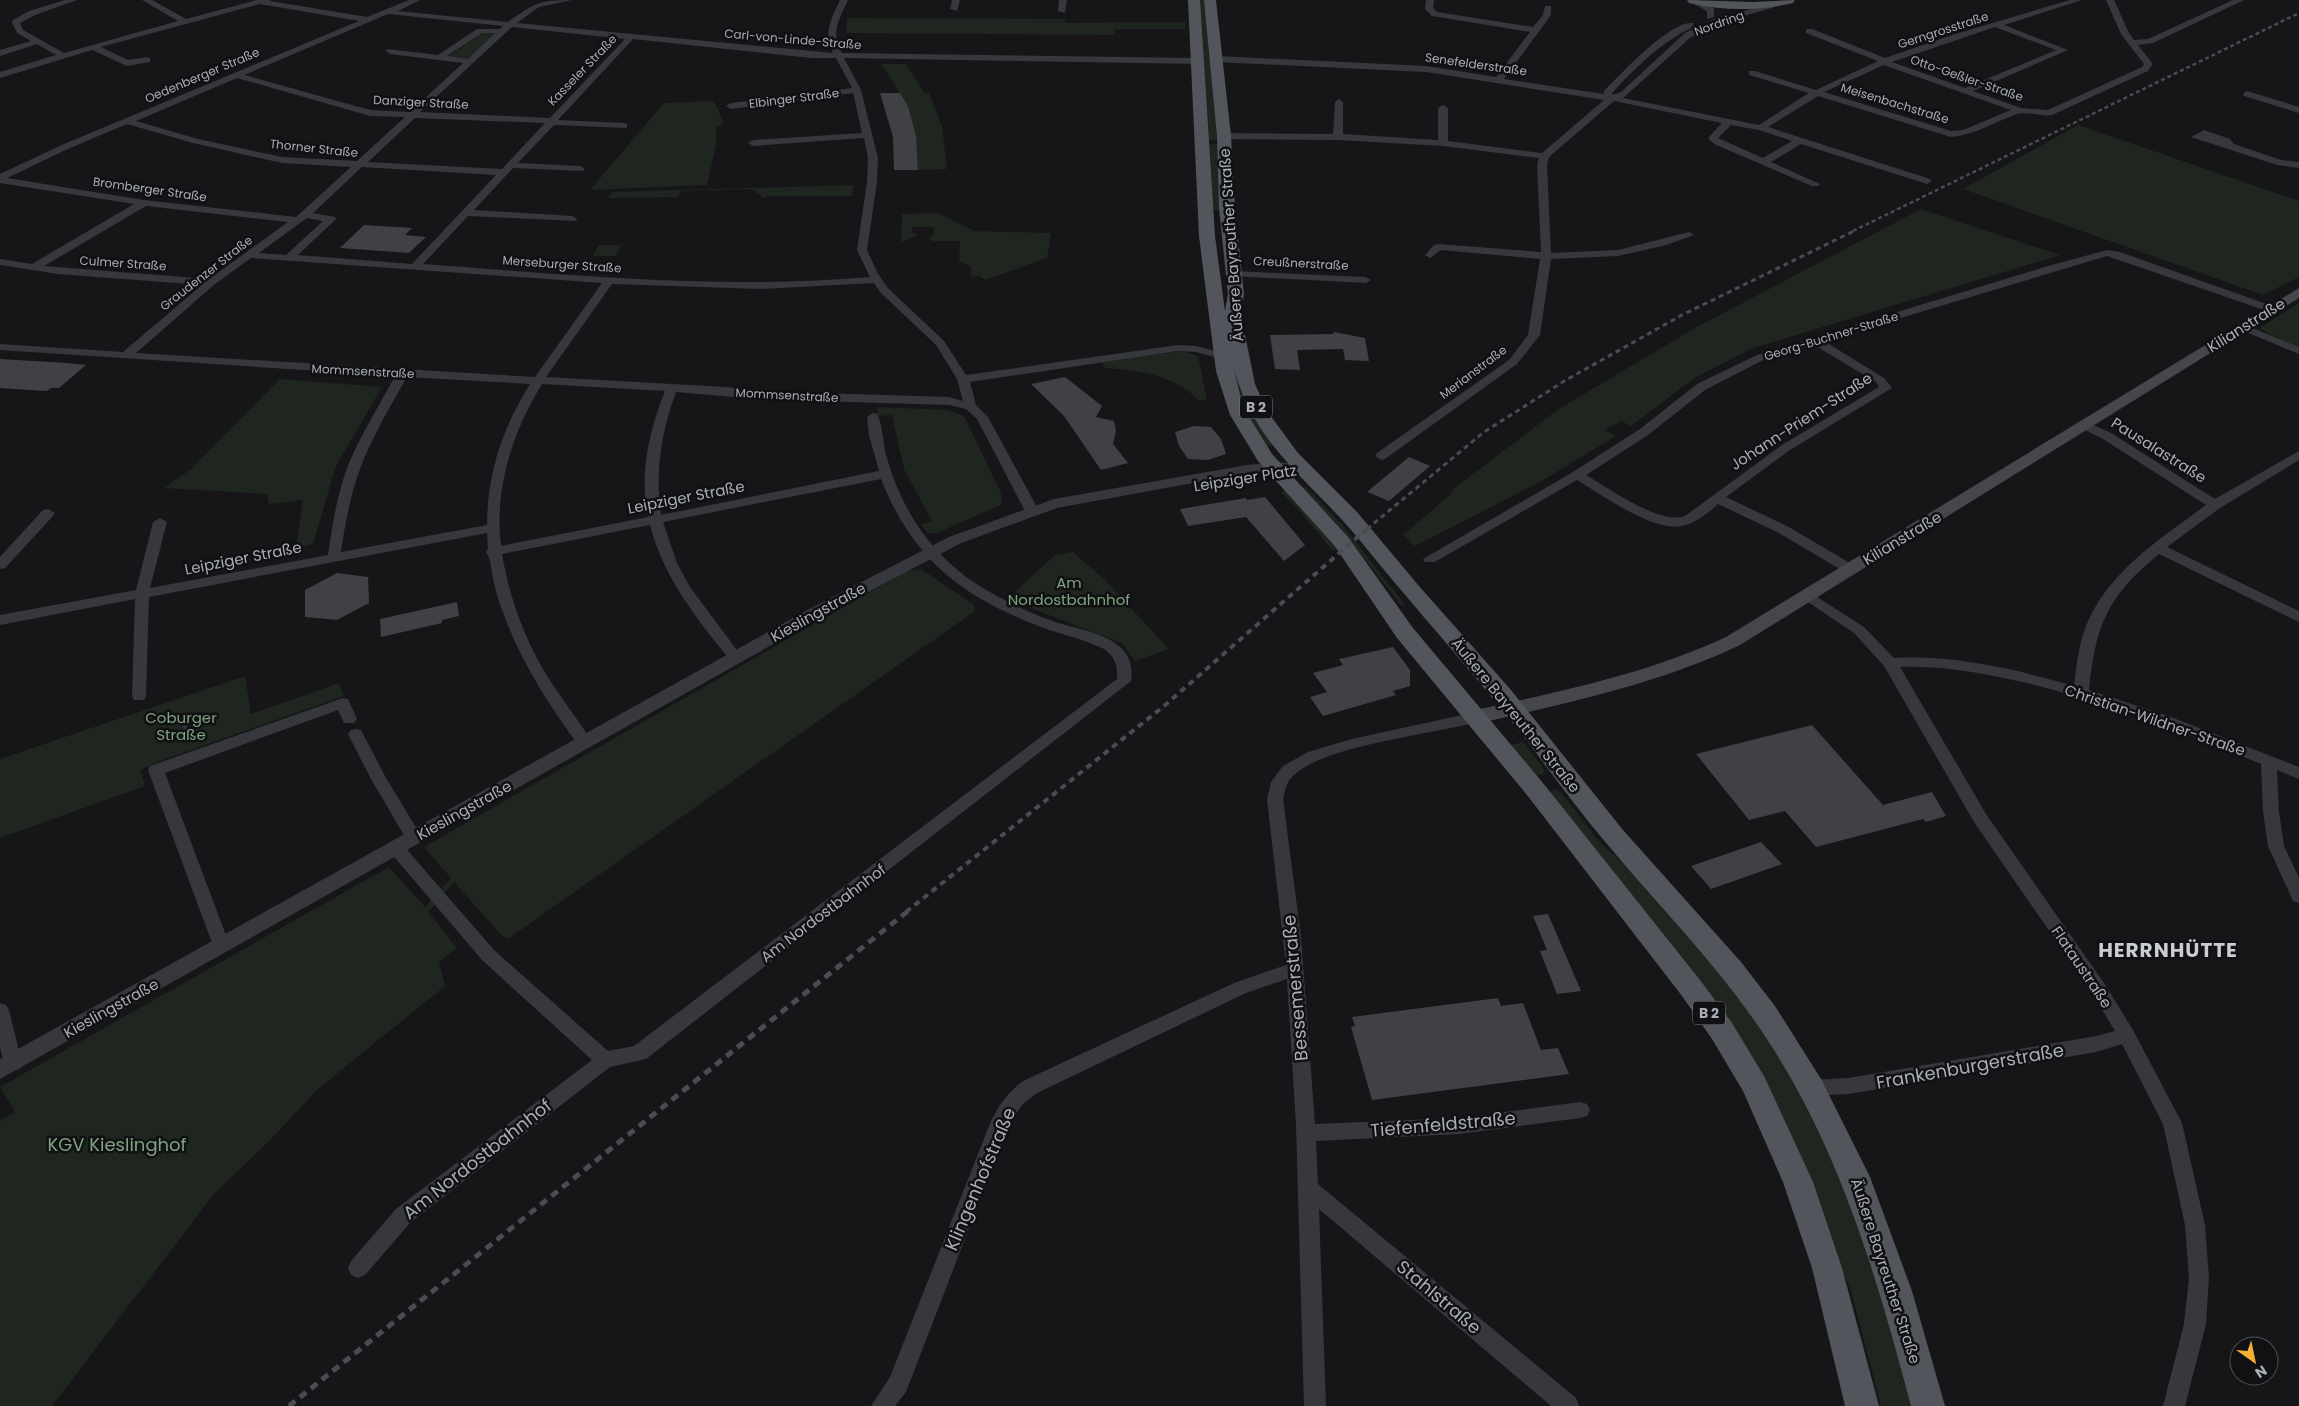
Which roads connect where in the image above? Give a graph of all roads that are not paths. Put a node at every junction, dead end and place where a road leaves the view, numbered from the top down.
1 (73, 0) edge
2 (146, 0) edge
3 (416, 0) edge
4 (568, 0) edge
5 (844, 0) edge
6 (956, 0) edge
7 (1063, 0) edge
8 (1194, 0) edge
9 (1210, 0) edge
10 (1430, 0) edge
11 (1692, 0) edge
12 (1718, 0) edge
13 (1789, 0) edge
14 (2078, 0) edge
15 (2110, 0) edge
16 (2240, 0) edge
17 (263, 1) edge
18 (1773, 2) edge
19 (1749, 5) edge
20 (1548, 8) dead end
21 (954, 9) dead end
22 (1062, 11) dead end
23 (388, 12) junction
24 (1710, 17) junction
25 (368, 20) junction
26 (185, 22) junction
27 (510, 24) junction
28 (1997, 25) junction
29 (1535, 30) junction
30 (503, 31) junction
31 (1809, 31) dead end
32 (632, 36) junction
33 (38, 42) junction
34 (2132, 43) junction
35 (93, 47) junction
36 (390, 50) dead end
37 (0, 53) edge
38 (63, 56) junction
39 (838, 56) junction
40 (439, 58) junction
41 (1216, 58) junction
42 (147, 60) dead end
43 (1198, 61) junction
44 (471, 62) junction
45 (1884, 62) junction
46 (1752, 73) dead end
47 (0, 75) edge
48 (235, 75) junction
49 (1499, 79) junction
50 (857, 90) junction
51 (1967, 90) junction
52 (1819, 93) junction
53 (2247, 94) dead end
54 (1611, 98) junction
55 (1339, 102) dead end
56 (730, 106) dead end
57 (1443, 108) dead end
58 (2019, 110) junction
59 (2299, 110) edge
60 (413, 115) junction
61 (126, 121) junction
62 (550, 121) junction
63 (1730, 121) junction
64 (624, 126) dead end
65 (1761, 128) junction
66 (868, 135) junction
67 (1224, 136) junction
68 (1338, 137) junction
69 (1801, 140) junction
70 (753, 143) dead end
71 (1443, 143) junction
72 (2230, 146) dead end
73 (1544, 156) junction
74 (1764, 162) junction
75 (360, 165) junction
76 (2299, 165) edge
77 (506, 169) junction
78 (580, 169) dead end
79 (0, 179) edge
80 (1927, 181) dead end
81 (1815, 184) dead end
82 (144, 202) junction
83 (465, 213) junction
84 (301, 218) junction
85 (572, 219) dead end
86 (1689, 235) dead end
87 (1546, 254) junction
88 (247, 255) junction
89 (1430, 255) dead end
90 (289, 258) junction
91 (0, 262) edge
92 (34, 267) junction
93 (414, 268) junction
94 (1234, 274) junction
95 (876, 280) junction
96 (1366, 280) dead end
97 (609, 281) junction
98 (211, 282) junction
99 (2299, 292) edge
100 (2271, 309) junction
101 (2243, 327) junction
102 (1814, 340) junction
103 (0, 347) edge
104 (2299, 351) edge
105 (125, 356) junction
106 (1222, 356) junction
107 (403, 373) junction
108 (964, 379) junction
109 (539, 381) junction
110 (672, 388) junction
111 (970, 406) junction
112 (873, 417) dead end
113 (2085, 425) junction
114 (2299, 455) edge
115 (1381, 456) dead end
116 (1275, 469) junction
117 (1304, 469) junction
118 (884, 474) junction
119 (1577, 475) junction
120 (1717, 498) junction
121 (2216, 505) junction
122 (1032, 511) junction
123 (48, 513) dead end
124 (656, 520) junction
125 (160, 522) dead end
126 (492, 528) junction
127 (2158, 548) junction
128 (493, 552) junction
129 (930, 552) junction
130 (334, 557) junction
131 (1430, 558) dead end
132 (0, 565) edge
133 (1850, 569) junction
134 (142, 593) junction
135 (1806, 596) junction
136 (2299, 617) edge
137 (0, 620) edge
138 (735, 657) junction
139 (1890, 663) junction
140 (2081, 691) junction
141 (139, 696) dead end
142 (1513, 708) junction
143 (1476, 717) junction
144 (349, 719) dead end
145 (356, 734) dead end
146 (584, 742) junction
147 (2269, 760) junction
148 (2299, 773) edge
149 (1570, 781) junction
150 (1536, 791) junction
151 (414, 838) junction
152 (396, 848) junction
153 (2299, 896) edge
154 (221, 946) junction
155 (1295, 969) junction
156 (0, 1010) edge
157 (2127, 1035) junction
158 (605, 1060) junction
159 (6, 1066) edge
160 (1811, 1088) junction
161 (1580, 1110) dead end
162 (1306, 1133) junction
163 (1310, 1189) junction
164 (358, 1268) dead end
165 (882, 1406) edge
166 (1315, 1406) edge
167 (1568, 1406) edge
168 (1862, 1406) edge
169 (1928, 1406) edge
170 (2174, 1406) edge

1 - 33 street
2 - 26 street
3 - 23 street, Oedenberger Straße
4 - 27 street, Graudenzer Straße
5 - 39 street, Elbinger Straße
6 - 21 street
7 - 22 street
8 - 43 main road, Äußere Bayreuther Straße / B 2
9 - 41 main road, Äußere Bayreuther Straße / B 2
10 - 29 street
11 - 19 main road
11 - 24 street
12 - 19 main road
13 - 18 main road
14 - 28 street, Gerngrosstraße
15 - 34 street
16 - 34 street
17 - 25 street
17 - 26 street
18 - 19 main road
19 - 24 street, Nordring
19 - 54 street, Nordring
20 - 29 street
23 - 25 street, Oedenberger Straße
23 - 27 street, Carl-von-Linde-Straße
24 - 54 street, Nordring
25 - 48 street, Oedenberger Straße
26 - 35 street
27 - 30 street, Graudenzer Straße
27 - 32 street, Carl-von-Linde-Straße
28 - 45 street, Gerngrosstraße
28 - 51 street
29 - 49 street
30 - 40 street
30 - 44 street, Graudenzer Straße
31 - 45 street, Otto-Geßler-Straße
32 - 39 street, Carl-von-Linde-Straße
32 - 62 street, Kasseler Straße
33 - 37 street
33 - 38 street
34 - 58 street, Otto-Geßler-Straße
35 - 38 street
35 - 42 street
36 - 40 street
38 - 47 street
39 - 43 street, Carl-von-Linde-Straße
39 - 50 street, Elbinger Straße
40 - 44 street
41 - 49 street, Senefelderstraße
41 - 67 main road, Äußere Bayreuther Straße / B 2
43 - 106 main road, Äußere Bayreuther Straße / B 2
44 - 60 street, Graudenzer Straße
45 - 51 street, Otto-Geßler-Straße
45 - 52 street, Gerngrosstraße
46 - 52 street
48 - 60 street, Danziger Straße
48 - 61 street, Oedenberger Straße
49 - 54 street, Senefelderstraße
50 - 56 street, Elbinger Straße
50 - 66 street, Elbinger Straße
51 - 58 street, Otto-Geßler-Straße
52 - 58 street, Meisenbachstraße
52 - 65 street, Gerngrosstraße
53 - 59 street
54 - 63 street, Senefelderstraße
54 - 73 street, Nordring
55 - 68 street
57 - 71 street
60 - 62 street, Danziger Straße
60 - 75 street, Graudenzer Straße
61 - 75 street, Thorner Straße
61 - 79 street, Oedenberger Straße
62 - 64 street, Kasseler Straße
62 - 77 street, Kasseler Straße
63 - 65 street, Senefelderstraße
63 - 74 street
65 - 69 street, Senefelderstraße
66 - 70 street
66 - 95 street, Elbinger Straße
67 - 68 street
67 - 94 main road, Äußere Bayreuther Straße / B 2
68 - 71 street
69 - 74 street
69 - 80 street, Senefelderstraße
71 - 73 street
72 - 76 street
73 - 87 street, Merianstraße
74 - 81 street
75 - 77 street, Thorner Straße
75 - 84 street, Graudenzer Straße
77 - 78 street
77 - 83 street, Kasseler Straße
79 - 82 street, Bromberger Straße
82 - 84 street, Bromberger Straße
82 - 92 street, Culmer Straße
83 - 85 street
83 - 93 street, Kasseler Straße
84 - 88 street, Graudenzer Straße
84 - 90 street
86 - 87 street
87 - 89 street
87 - 115 street, Merianstraße
88 - 90 street, Merseburger Straße
88 - 98 street, Graudenzer Straße
90 - 93 street, Merseburger Straße
91 - 92 street, Culmer Straße
92 - 98 street, Culmer Straße
93 - 97 street, Merseburger Straße
94 - 96 street, Creußnerstraße
94 - 117 main road, Äußere Bayreuther Straße / B 2
95 - 97 street, Merseburger Straße
95 - 108 street, Elbinger Straße
97 - 109 street
98 - 105 street, Graudenzer Straße
99 - 100 main road, Kilianstraße
100 - 101 main road, Kilianstraße
100 - 102 street, Georg-Buchner-Straße
101 - 104 street
101 - 113 main road, Kilianstraße
102 - 119 street, Georg-Buchner-Straße
102 - 120 street, Johann-Priem-Straße
103 - 105 street, Mommsenstraße
105 - 107 street, Mommsenstraße
106 - 108 street
106 - 116 main road, Äußere Bayreuther Straße / B 2
107 - 109 street, Mommsenstraße
107 - 130 street
108 - 111 street
109 - 110 street, Mommsenstraße
109 - 126 street
110 - 111 street, Mommsenstraße
110 - 124 street
111 - 122 street
112 - 118 street
113 - 121 street, Pausalastraße
113 - 133 main road, Kilianstraße
114 - 121 street
116 - 117 street, Leipziger Platz
116 - 122 street, Leipziger Platz
116 - 143 main road, Äußere Bayreuther Straße / B 2
117 - 142 main road, Äußere Bayreuther Straße / B 2
118 - 124 street, Leipziger Straße
118 - 129 street
119 - 120 street
119 - 131 street, Georg-Buchner-Straße
120 - 133 street
121 - 127 street
122 - 129 street, Leipziger Platz
123 - 132 street
124 - 128 street, Leipziger Straße
124 - 138 street
125 - 134 street
126 - 128 street
126 - 130 street, Leipziger Straße
127 - 136 street
127 - 140 street
128 - 146 street
129 - 138 street, Kieslingstraße
129 - 158 street, Am Nordostbahnhof
130 - 134 street, Leipziger Straße
133 - 135 main road, Kilianstraße
134 - 137 street, Leipziger Straße
134 - 141 street
135 - 139 street, Flataustraße
135 - 142 main road, Kilianstraße
138 - 146 street, Kieslingstraße
139 - 140 street, Christian-Wildner-Straße
139 - 157 street, Flataustraße
140 - 147 street, Christian-Wildner-Straße
142 - 143 main road, Kilianstraße
142 - 149 main road, Äußere Bayreuther Straße / B 2
143 - 150 main road, Äußere Bayreuther Straße / B 2
143 - 155 street, Bessemerstraße
144 - 154 street
145 - 151 street
146 - 151 street, Kieslingstraße
147 - 148 street, Christian-Wildner-Straße
147 - 153 street
149 - 150 main road
149 - 160 main road, Äußere Bayreuther Straße / B 2
150 - 168 main road, Äußere Bayreuther Straße / B 2
151 - 152 street, Kieslingstraße
152 - 154 street, Kieslingstraße
152 - 158 street
154 - 159 street, Kieslingstraße
155 - 162 street, Bessemerstraße
155 - 165 street, Klingenhofstraße
156 - 159 street
157 - 160 street, Frankenburgerstraße
157 - 170 street, Flataustraße
158 - 164 street, Am Nordostbahnhof
160 - 169 main road, Äußere Bayreuther Straße / B 2
161 - 162 street, Tiefenfeldstraße
162 - 163 street, Bessemerstraße
163 - 166 street, Bessemerstraße
163 - 167 street, Stahlstraße

